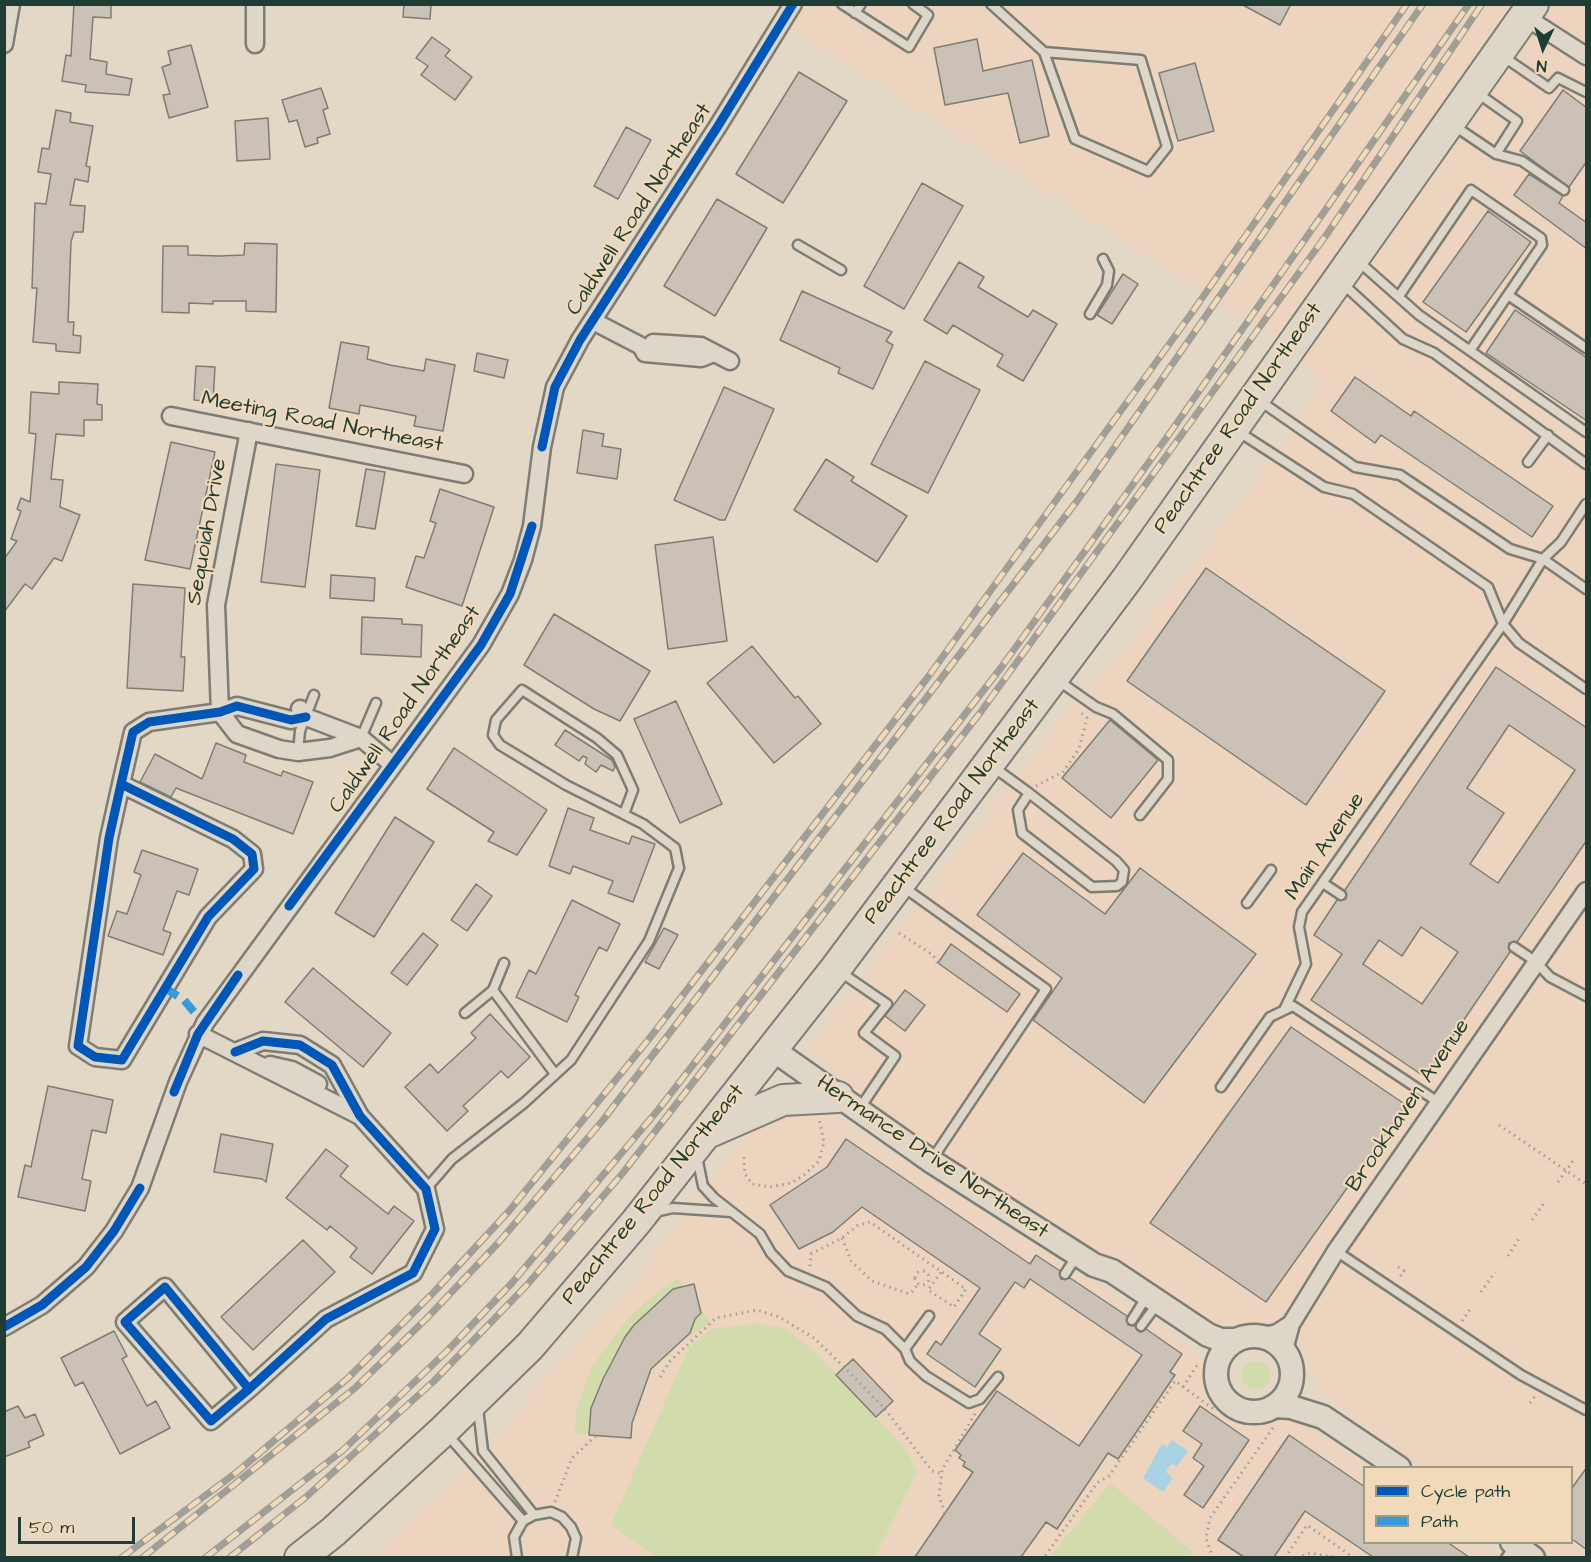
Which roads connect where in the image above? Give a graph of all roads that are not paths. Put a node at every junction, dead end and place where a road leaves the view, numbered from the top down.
1 (11, 4) edge
2 (255, 4) edge
3 (793, 4) edge
4 (842, 4) edge
5 (861, 4) edge
6 (913, 4) edge
7 (991, 4) edge
8 (1528, 10) edge
9 (855, 13) junction
10 (4, 44) edge
11 (255, 44) dead end
12 (1044, 52) junction
13 (1499, 53) junction
14 (1587, 56) edge
15 (1473, 90) junction
16 (1587, 92) edge
17 (1451, 123) junction
18 (1496, 154) junction
19 (1564, 190) dead end
20 (798, 245) dead end
21 (1103, 259) dead end
22 (1345, 268) junction
23 (841, 270) dead end
24 (1508, 295) junction
25 (1399, 296) junction
26 (1090, 314) dead end
27 (593, 321) junction
28 (1587, 348) edge
29 (1471, 350) junction
30 (730, 361) dead end
31 (1254, 397) junction
32 (171, 416) dead end
33 (1233, 428) junction
34 (249, 431) junction
35 (1587, 432) edge
36 (1548, 435) junction
37 (1528, 462) dead end
38 (1587, 464) edge
39 (464, 474) dead end
40 (1587, 504) edge
41 (1543, 559) junction
42 (1587, 589) edge
43 (1503, 624) junction
44 (1054, 678) junction
45 (1587, 688) edge
46 (314, 695) dead end
47 (376, 703) dead end
48 (220, 712) junction
49 (306, 717) junction
50 (360, 738) junction
51 (298, 752) junction
52 (989, 763) junction
53 (393, 765) junction
54 (121, 784) junction
55 (1031, 790) junction
56 (624, 814) junction
57 (1140, 815) dead end
58 (1271, 870) dead end
59 (898, 883) junction
60 (1323, 883) junction
61 (1587, 891) edge
62 (1341, 895) dead end
63 (1247, 903) dead end
64 (1514, 947) dead end
65 (1535, 961) junction
66 (504, 963) dead end
67 (836, 968) junction
68 (493, 990) junction
69 (1587, 996) edge
70 (1284, 1010) junction
71 (465, 1013) dead end
72 (198, 1034) junction
73 (772, 1049) junction
74 (242, 1056) junction
75 (332, 1065) junction
76 (555, 1074) junction
77 (1221, 1087) dead end
78 (317, 1089) junction
79 (1438, 1102) junction
80 (838, 1109) junction
81 (360, 1116) junction
82 (700, 1140) junction
83 (930, 1161) junction
84 (426, 1189) junction
85 (731, 1212) junction
86 (641, 1215) junction
87 (1336, 1251) junction
88 (1086, 1259) junction
89 (1065, 1274) dead end
90 (929, 1316) dead end
91 (1291, 1324) junction
92 (4, 1327) edge
93 (1262, 1337) junction
94 (1237, 1340) junction
95 (905, 1349) junction
96 (1284, 1350) junction
97 (1208, 1366) junction
98 (998, 1377) dead end
99 (1291, 1385) junction
100 (249, 1389) junction
101 (477, 1399) junction
102 (1587, 1410) edge
103 (1313, 1414) junction
104 (1275, 1416) junction
105 (444, 1430) junction
106 (1397, 1466) edge
107 (534, 1515) junction
108 (523, 1521) junction
109 (1511, 1548) edge
110 (308, 1555) edge
111 (518, 1557) edge
112 (572, 1557) edge
113 (1533, 1557) edge

1 - 10 street
2 - 11 street
3 - 27 street, Caldwell Road Northeast
4 - 9 lane
5 - 9 lane
6 - 9 lane
7 - 12 lane
8 - 13 highway, Peachtree Road Northeast
8 - 14 street
12 - 12 lane
13 - 15 highway, Peachtree Road Northeast
13 - 16 lane
15 - 17 highway, Peachtree Road Northeast
15 - 18 lane
17 - 18 lane
17 - 22 highway, Peachtree Road Northeast
18 - 19 lane
20 - 23 lane
21 - 26 lane
22 - 25 lane
22 - 31 highway, Peachtree Road Northeast
22 - 36 lane
24 - 25 lane
24 - 28 lane
24 - 29 lane
25 - 29 lane
27 - 30 street
27 - 53 street, Caldwell Road Northeast
29 - 35 lane
31 - 33 highway, Peachtree Road Northeast
31 - 41 lane
32 - 34 street, Meeting Road Northeast
33 - 43 lane
33 - 44 highway, Peachtree Road Northeast
34 - 39 street, Meeting Road Northeast
34 - 48 street, Sequoiah Drive
36 - 37 lane
36 - 38 lane
40 - 41 lane, Main Avenue
41 - 42 lane
41 - 43 lane, Main Avenue
43 - 45 lane
43 - 60 lane, Main Avenue
44 - 52 highway, Peachtree Road Northeast
44 - 57 lane
46 - 49 lane
47 - 50 lane
48 - 49 street
48 - 51 street
48 - 54 street
49 - 50 street
49 - 51 lane
50 - 51 street
50 - 53 street
52 - 55 lane
52 - 59 highway, Peachtree Road Northeast
53 - 72 street, Caldwell Road Northeast
54 - 54 street
55 - 55 lane
56 - 56 lane
56 - 76 lane
58 - 63 lane
59 - 67 highway, Peachtree Road Northeast
59 - 83 lane
60 - 62 lane
60 - 70 lane, Main Avenue
61 - 65 street, Brookhaven Avenue
64 - 65 lane
65 - 69 lane
65 - 79 street, Brookhaven Avenue
66 - 68 lane
67 - 73 highway, Peachtree Road Northeast
67 - 80 lane
68 - 71 lane
68 - 76 lane
70 - 77 lane
70 - 79 lane
72 - 74 street
72 - 92 street, Caldwell Road Northeast
73 - 80 street, Hermance Drive Northeast
73 - 82 highway, Peachtree Road Northeast
74 - 75 street
74 - 78 street
75 - 78 lane
75 - 81 street
76 - 84 lane
78 - 81 street
79 - 87 street, Brookhaven Avenue
80 - 82 highway
80 - 83 street, Hermance Drive Northeast
81 - 84 street
82 - 85 lane
82 - 86 highway, Peachtree Road Northeast
83 - 88 street, Hermance Drive Northeast
84 - 100 street
85 - 86 lane
85 - 95 lane
86 - 101 highway, Peachtree Road Northeast
87 - 91 street, Brookhaven Avenue
87 - 102 lane
88 - 89 lane
88 - 94 street, Hermance Drive Northeast
88 - 97 street, Hermance Drive Northeast
90 - 95 lane
91 - 93 street
91 - 96 street, Brookhaven Avenue
93 - 94 street, Hermance Drive Northeast
93 - 96 street
94 - 97 street
95 - 98 lane
96 - 99 street, Hermance Drive Northeast
97 - 104 street, Hermance Drive Northeast
99 - 103 street, Hermance Drive Northeast
99 - 104 street
100 - 100 street
101 - 105 highway, Peachtree Road Northeast
101 - 107 lane
103 - 104 street, Hermance Drive Northeast
103 - 106 street, Hermance Drive Northeast
105 - 108 lane
105 - 110 highway, Peachtree Road Northeast
107 - 108 lane
107 - 112 lane
108 - 111 lane
109 - 113 street

